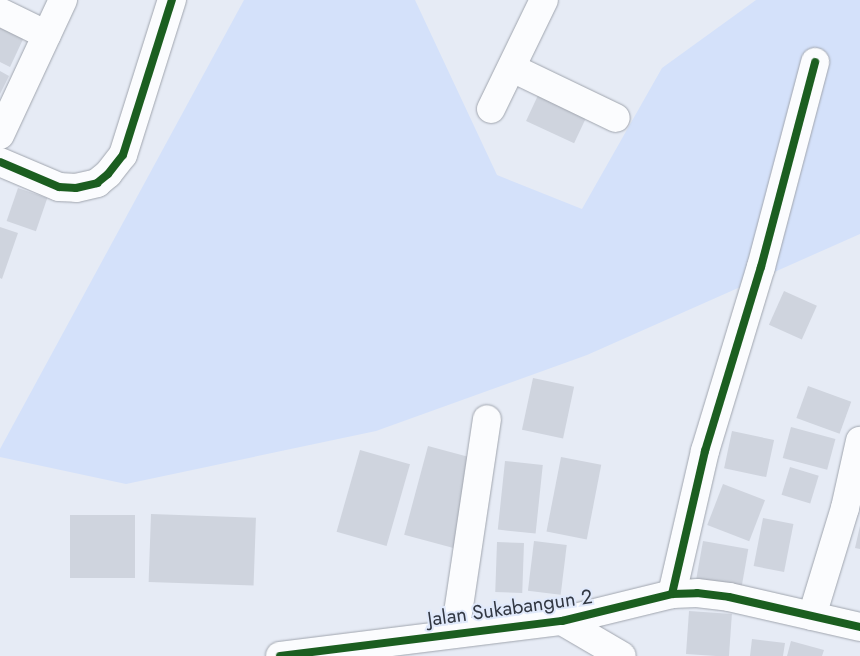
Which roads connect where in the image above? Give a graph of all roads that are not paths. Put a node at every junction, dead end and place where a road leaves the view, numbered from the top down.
1 (63, 0) edge
2 (172, 0) edge
3 (544, 0) edge
4 (0, 12) edge
5 (47, 34) junction
6 (815, 62) dead end
7 (512, 68) junction
8 (491, 109) dead end
9 (616, 118) dead end
10 (0, 135) edge
11 (1, 164) edge
12 (487, 419) dead end
13 (860, 441) edge
14 (672, 594) junction
15 (812, 616) junction
16 (562, 621) junction
17 (860, 627) edge
18 (455, 633) junction
19 (371, 649) edge
20 (280, 656) edge
21 (622, 656) edge

1 - 5 street
2 - 11 street
3 - 7 street
4 - 5 street
5 - 10 street
6 - 14 street
7 - 8 street
7 - 9 street
12 - 18 street
13 - 15 street
14 - 15 street, Jalan Sukabangun 2
14 - 16 street, Jalan Sukabangun 2
15 - 17 street, Jalan Sukabangun 2
16 - 18 street, Jalan Sukabangun 2
16 - 21 street
18 - 19 street, Jalan Sukabangun 2
19 - 20 street, Jalan Sukabangun 2

